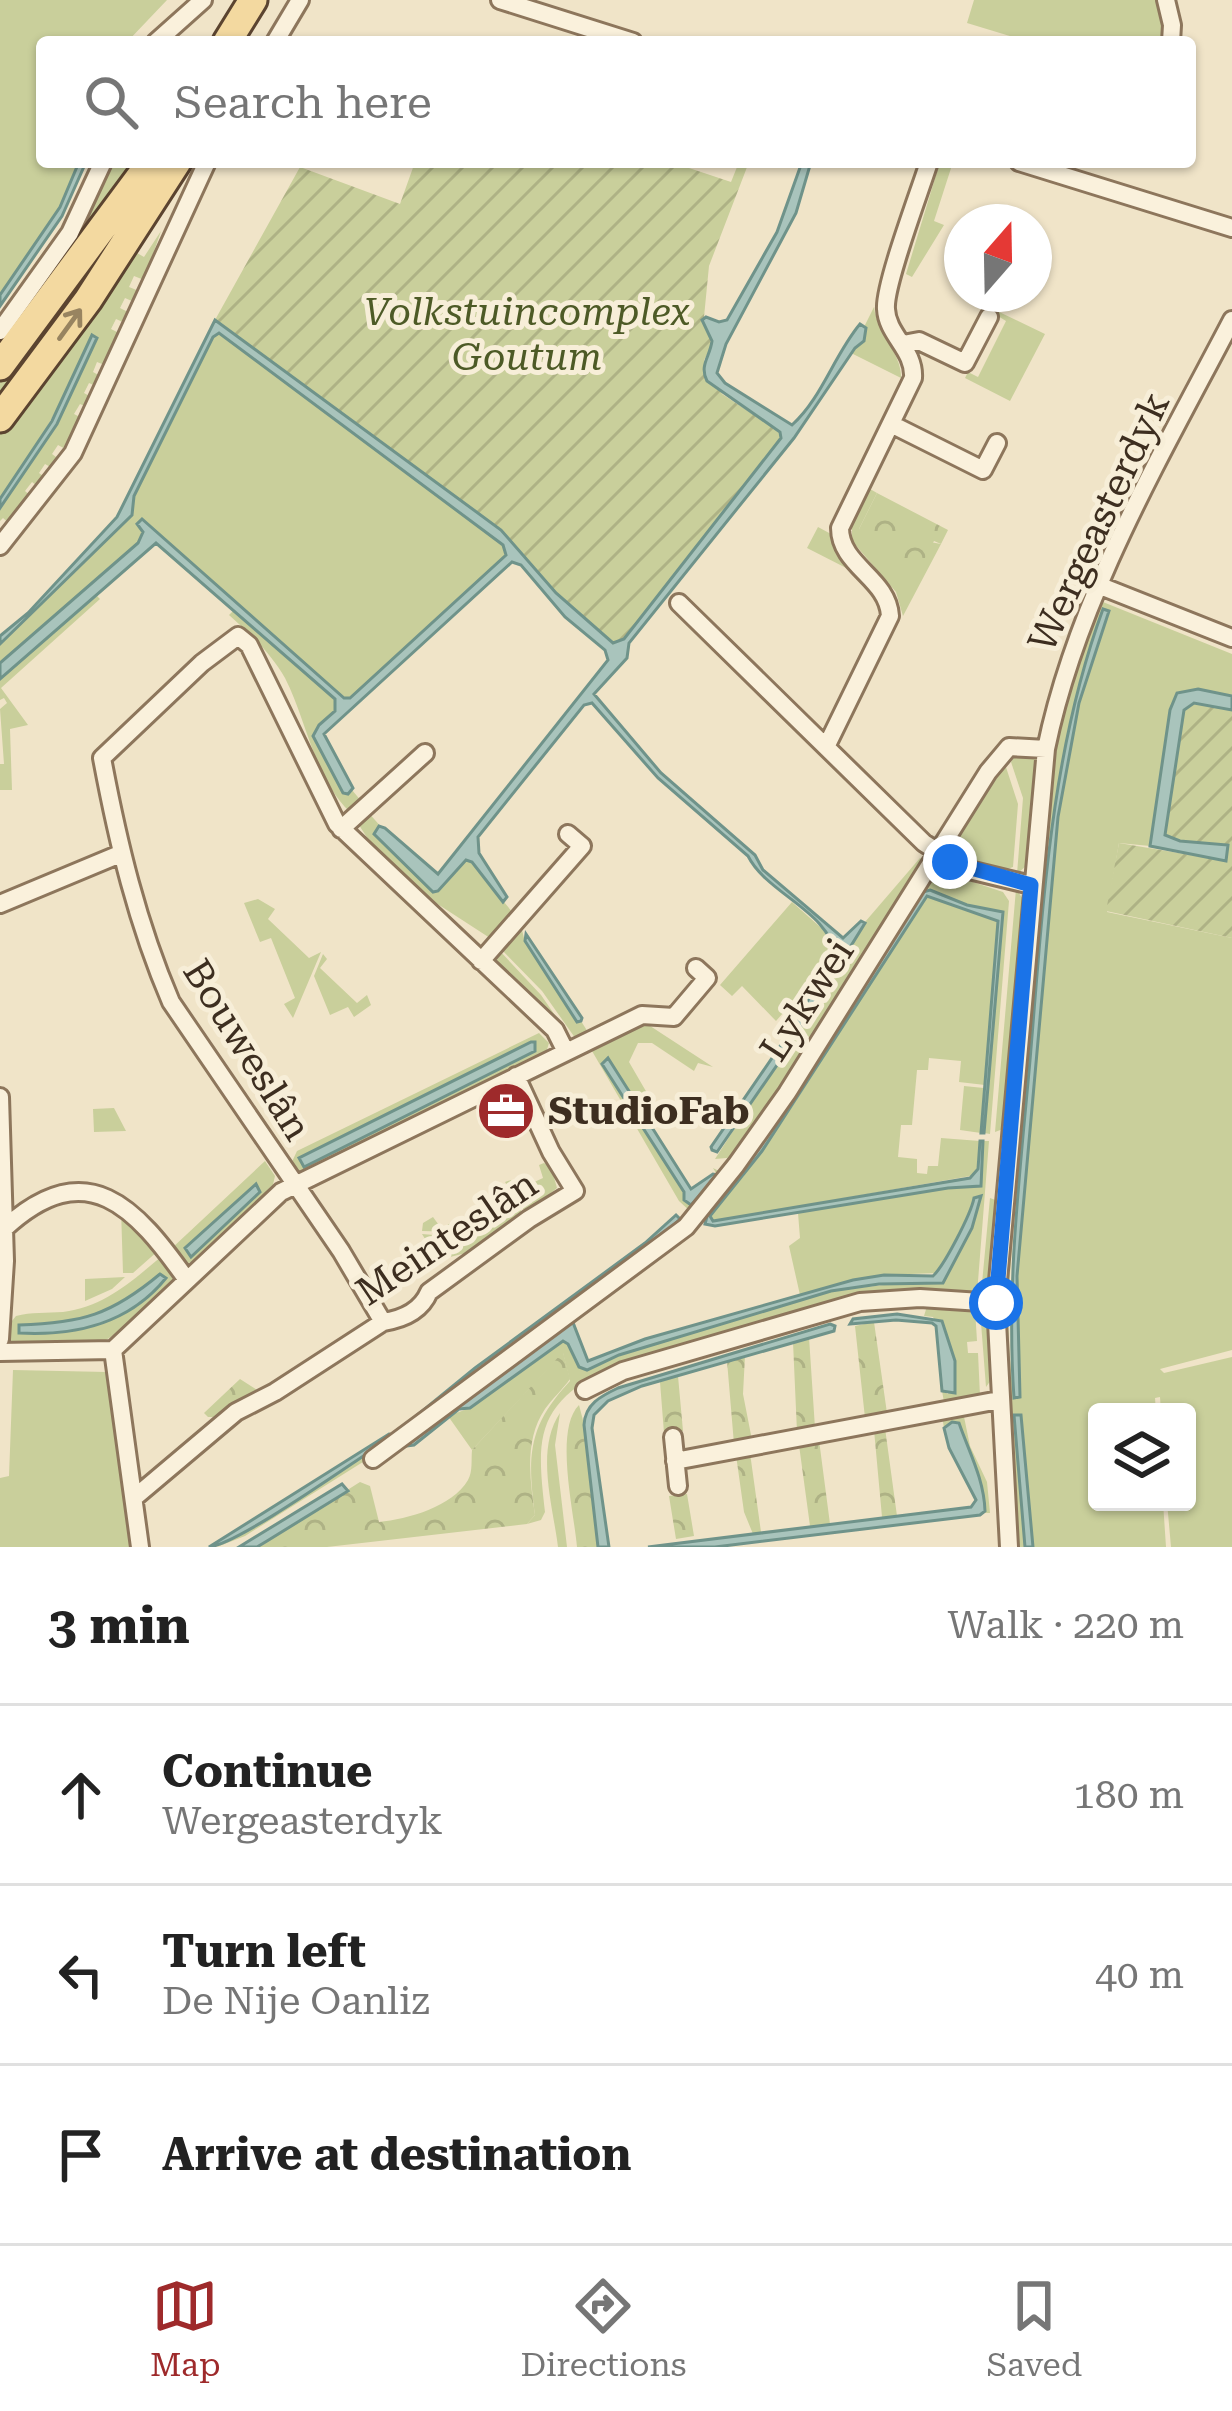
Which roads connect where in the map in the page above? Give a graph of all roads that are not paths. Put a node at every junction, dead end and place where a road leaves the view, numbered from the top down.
1 (203, 0) edge
2 (253, 0) edge
3 (274, 0) edge
4 (300, 0) edge
5 (500, 0) edge
6 (1166, 0) edge
7 (536, 5) edge
8 (163, 36) edge
9 (231, 36) edge
10 (253, 36) edge
11 (278, 36) edge
12 (617, 36) edge
13 (1171, 36) edge
14 (100, 168) edge
15 (147, 168) edge
16 (173, 168) edge
17 (204, 168) edge
18 (927, 168) edge
19 (1038, 168) edge
20 (1232, 228) edge
21 (989, 317) dead end
22 (1232, 320) edge
23 (0, 331) edge
24 (903, 344) junction
25 (0, 366) edge
26 (0, 418) edge
27 (892, 424) junction
28 (997, 443) dead end
29 (0, 546) edge
30 (1098, 585) junction
31 (679, 603) dead end
32 (1232, 638) edge
33 (826, 747) junction
34 (1046, 749) junction
35 (425, 753) dead end
36 (341, 829) junction
37 (568, 834) dead end
38 (120, 854) junction
39 (938, 854) junction
40 (1031, 885) junction
41 (0, 904) edge
42 (481, 961) junction
43 (696, 968) dead end
44 (566, 1052) junction
45 (516, 1076) junction
46 (0, 1097) edge
47 (294, 1186) junction
48 (4, 1229) junction
49 (187, 1280) junction
50 (996, 1303) junction
51 (383, 1322) junction
52 (0, 1339) edge
53 (113, 1350) junction
54 (0, 1352) edge
55 (585, 1390) dead end
56 (999, 1400) junction
57 (673, 1437) dead end
58 (373, 1460) dead end
59 (675, 1462) junction
60 (677, 1486) dead end
61 (134, 1498) junction
62 (140, 1547) edge
63 (1009, 1547) edge

1 - 8 street
2 - 9 main road
3 - 10 main road
4 - 11 street
5 - 7 street
6 - 13 street
7 - 12 street
14 - 23 street
15 - 25 main road
26 -> 16 main road
17 - 29 street
18 - 24 street
19 - 20 street
21 - 24 street
22 - 30 street, Wergeasterdyk
24 - 27 street
27 - 28 street
27 - 33 street
30 - 32 street
30 - 34 street, Wergeasterdyk
31 - 33 street
33 - 39 street
34 - 39 street, Lykwei
34 - 40 street, Wergeasterdyk
35 - 36 street
36 - 38 street, Bouweslân
36 - 42 street
37 - 42 street
38 - 41 street
38 - 47 street, Bouweslân
39 - 40 street
39 - 58 street, Lykwei
40 - 50 street, Wergeasterdyk
42 - 44 street
43 - 44 street
44 - 45 street
45 - 47 street
45 - 51 street, Meinteslân
46 - 48 street
47 - 49 street
47 - 51 street, Bouweslân
48 - 49 street
48 - 52 street
49 - 53 street
50 - 55 street
50 - 56 street, Wergeasterdyk
51 - 61 street, Meinteslân
53 - 54 street
53 - 61 street
56 - 59 street
56 - 63 street, Wergeasterdyk
57 - 59 street
59 - 60 street
61 - 62 street

